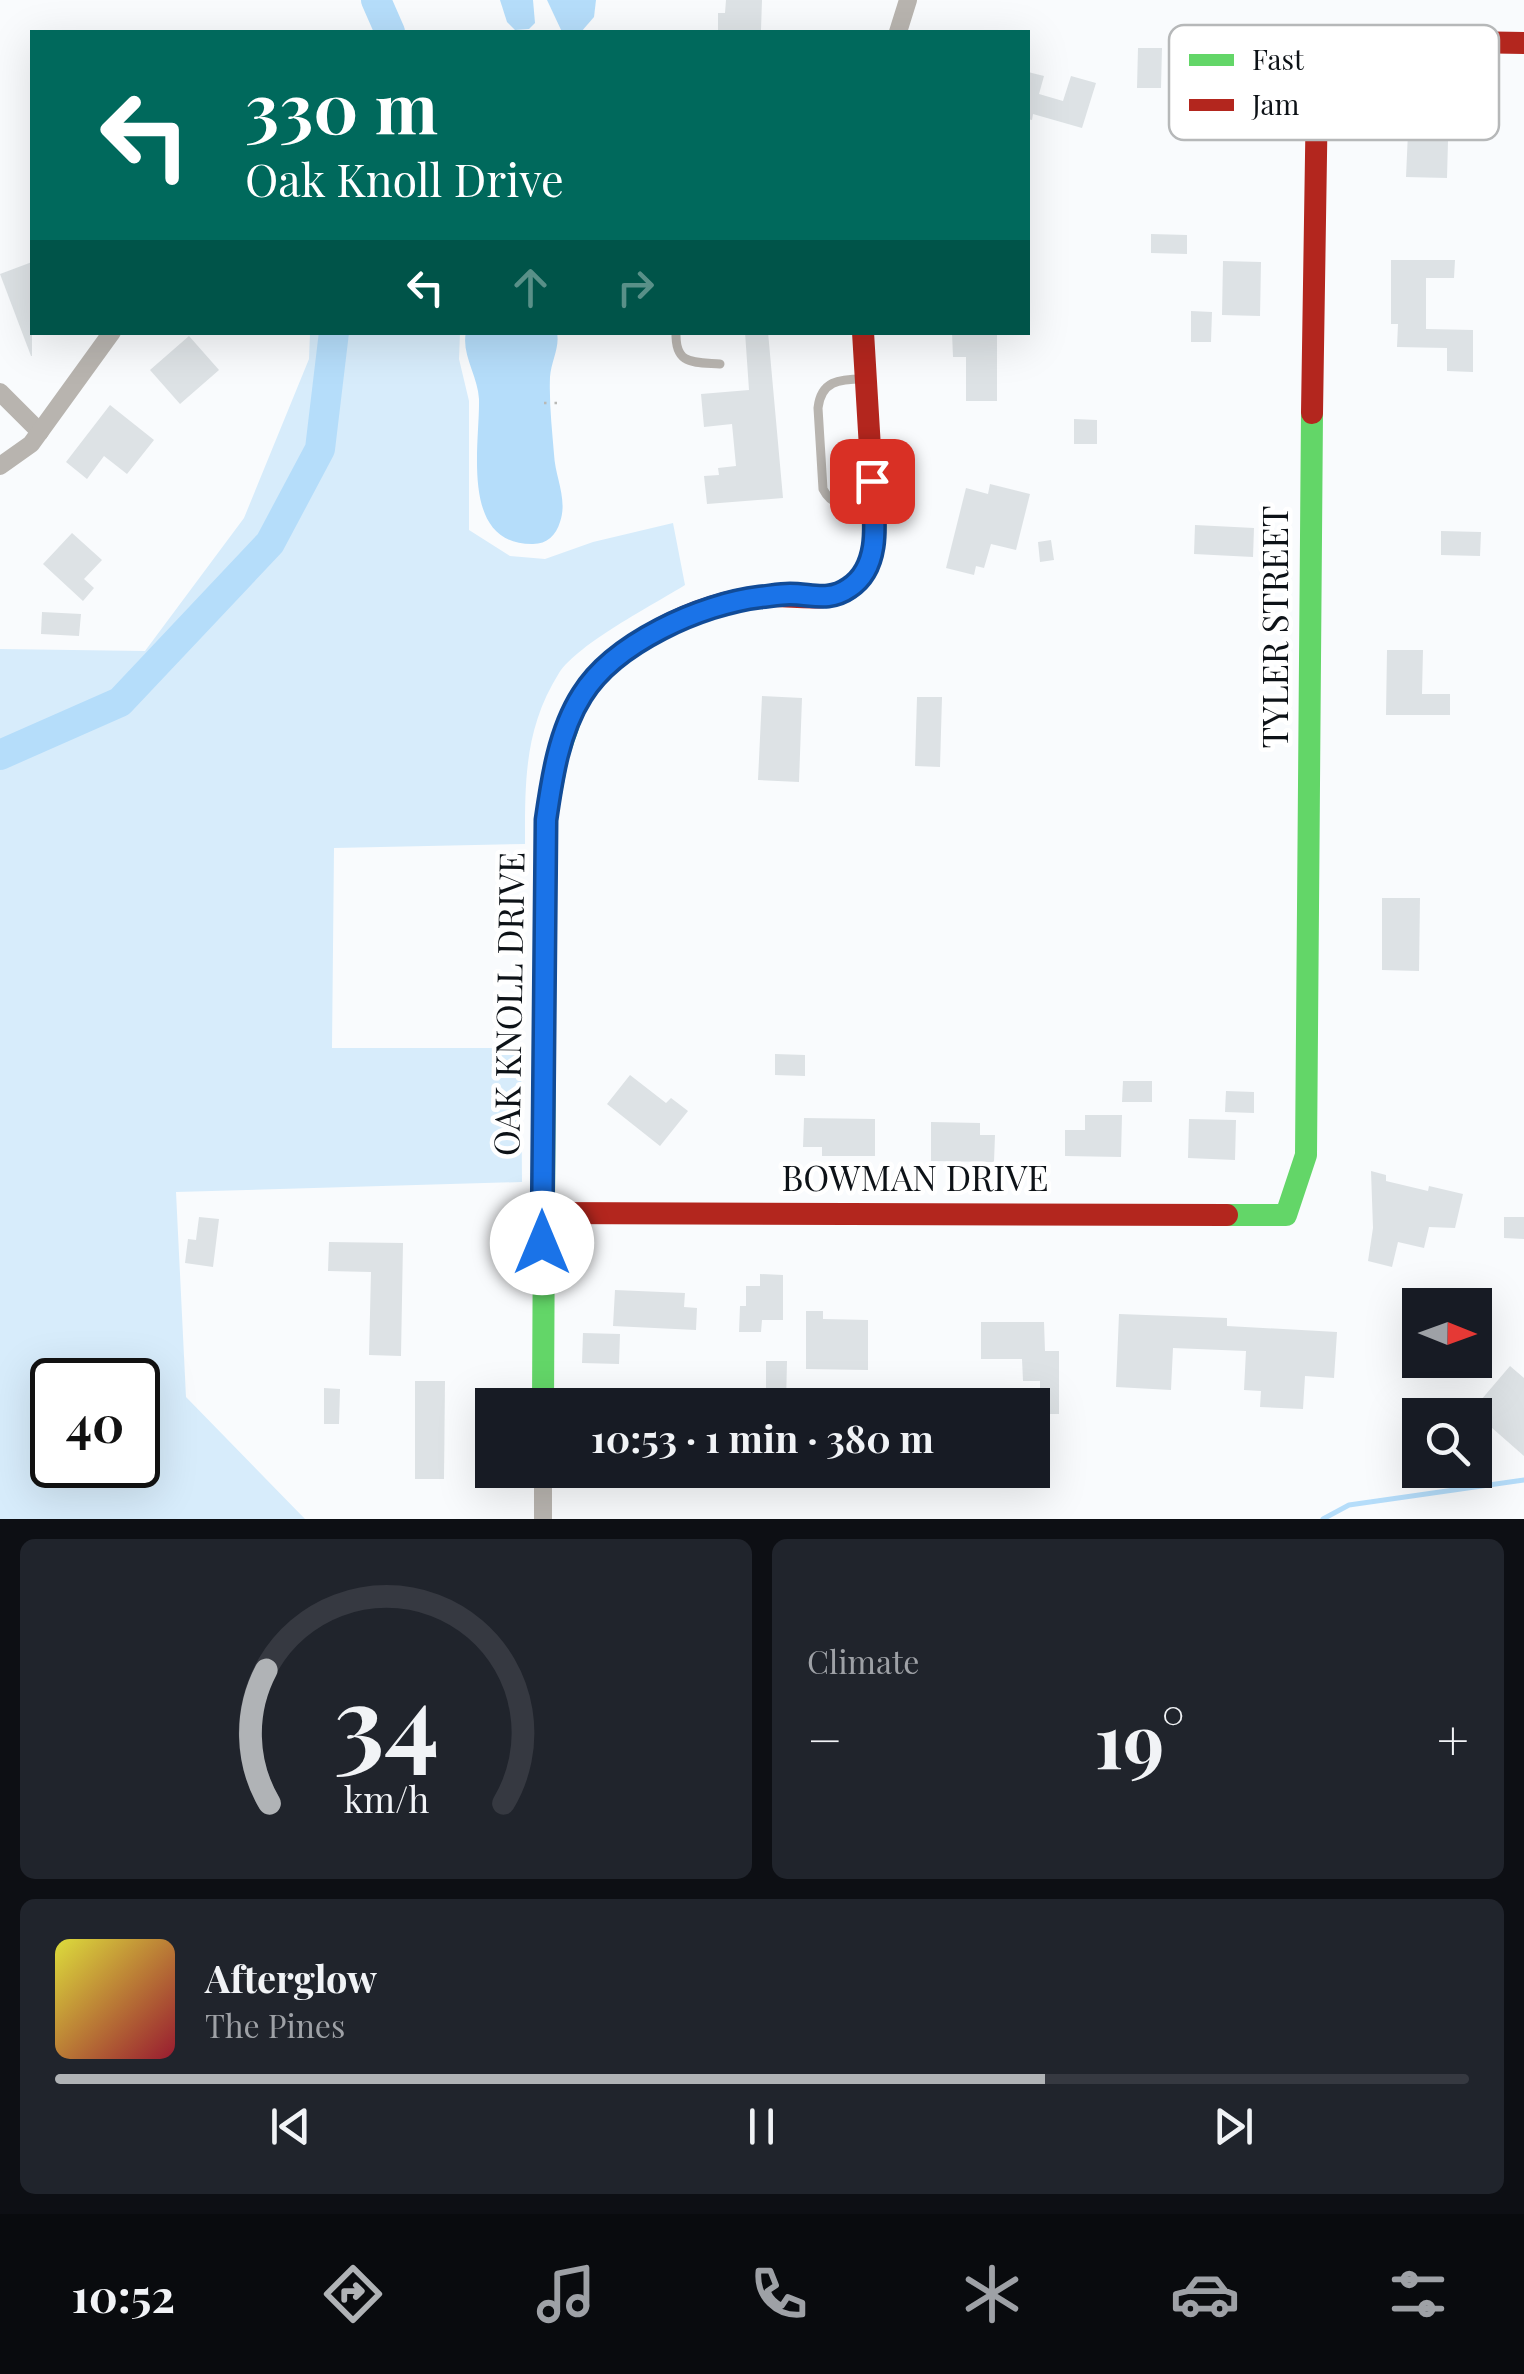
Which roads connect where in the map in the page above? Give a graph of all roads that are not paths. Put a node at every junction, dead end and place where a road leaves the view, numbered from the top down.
1 (908, 0) edge
2 (899, 30) edge
3 (1499, 43) edge
4 (1524, 44) edge
5 (1314, 140) edge
6 (110, 335) edge
7 (676, 335) edge
8 (863, 335) edge
9 (720, 364) dead end
10 (866, 379) junction
11 (0, 392) edge
12 (40, 432) junction
13 (0, 466) edge
14 (874, 505) junction
15 (542, 1212) junction
16 (1286, 1215) joint
17 (542, 1388) edge
18 (543, 1488) edge
19 (543, 1519) edge

1 - 2 street
3 - 4 street, TYLER STREET
5 - 16 street, TYLER STREET
6 - 12 street
7 - 9 lane
8 - 10 street, OAK KNOLL DRIVE
10 - 14 street, OAK KNOLL DRIVE
10 - 14 lane
11 - 12 street
12 - 13 street
14 - 15 street, OAK KNOLL DRIVE
15 - 16 street, BOWMAN DRIVE
15 - 17 street, OAK KNOLL DRIVE
18 - 19 street

